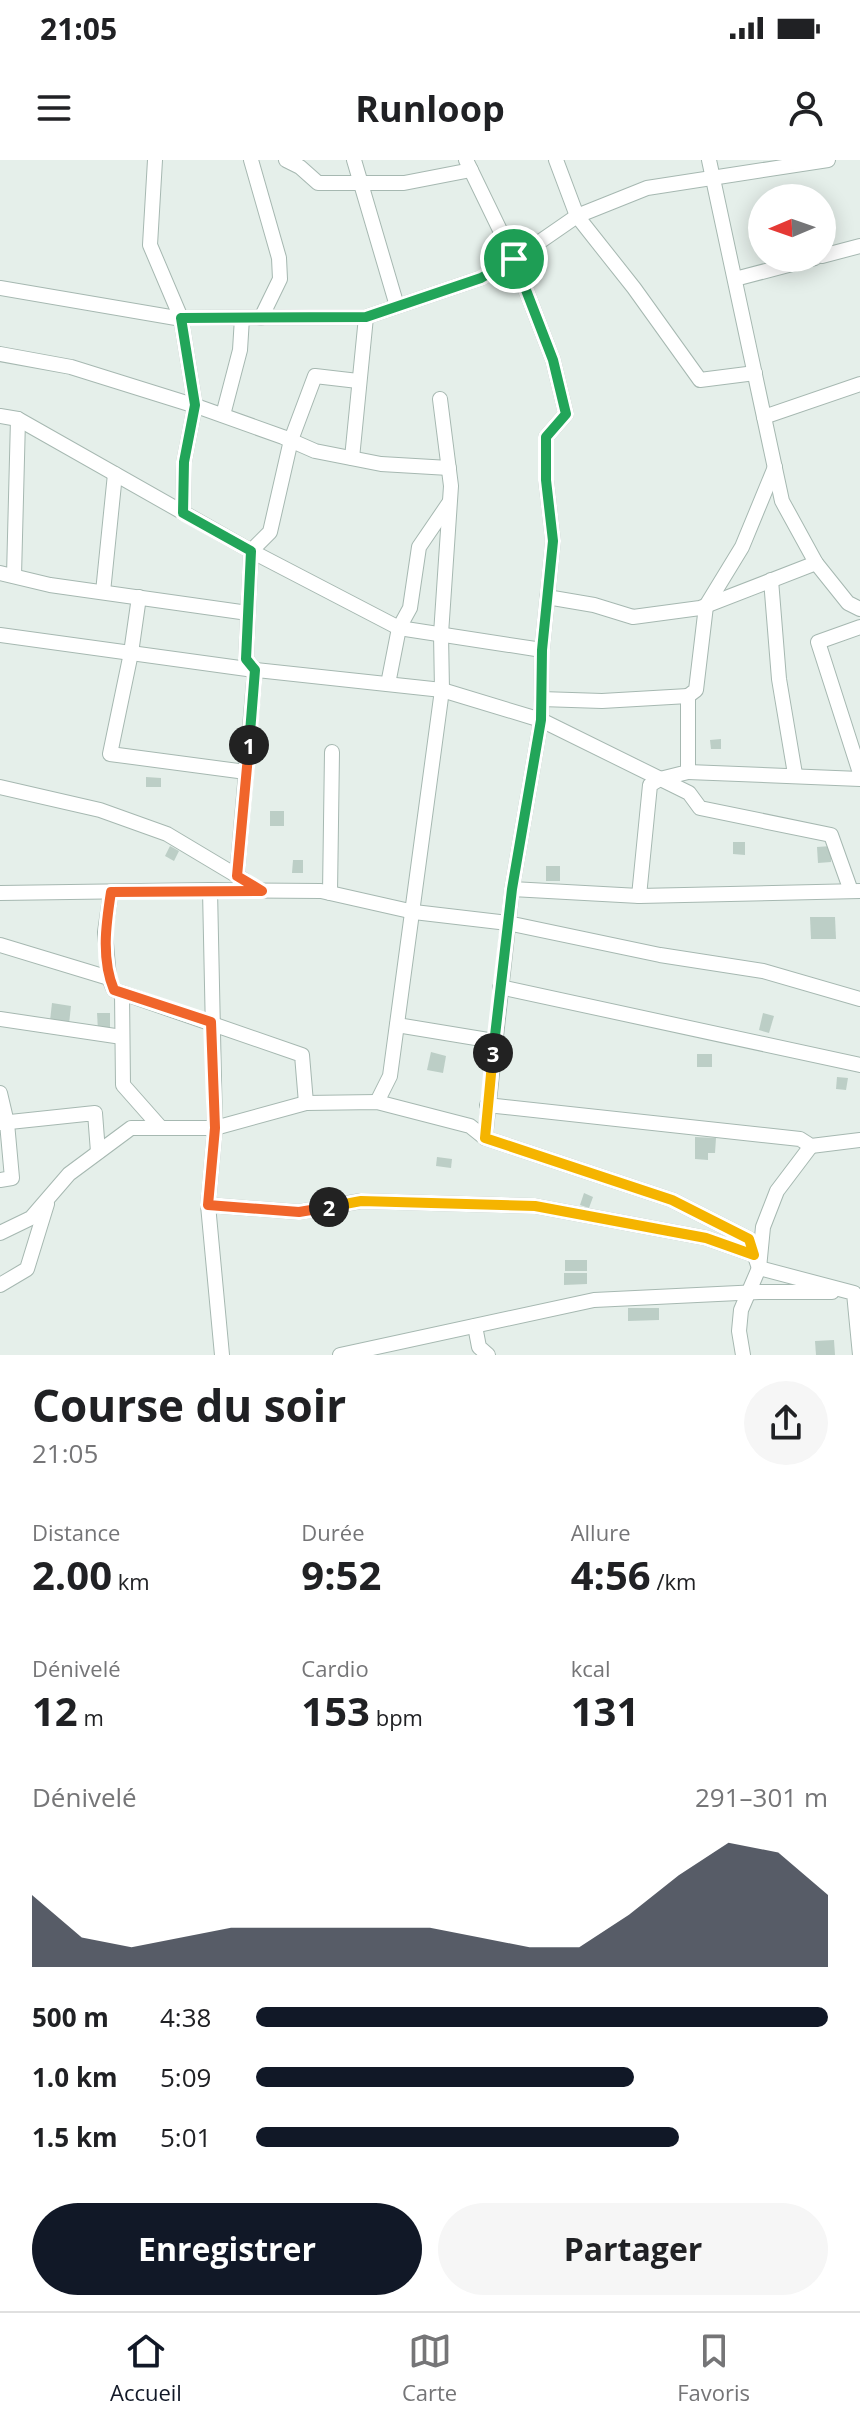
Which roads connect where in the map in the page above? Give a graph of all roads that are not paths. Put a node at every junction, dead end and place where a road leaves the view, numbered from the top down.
1 (155, 160) edge
2 (251, 160) edge
3 (286, 160) edge
4 (354, 160) edge
5 (556, 160) edge
6 (709, 160) edge
7 (828, 160) edge
8 (468, 165) edge
9 (714, 179) junction
10 (362, 184) junction
11 (577, 216) junction
12 (860, 246) edge
13 (836, 252) edge
14 (514, 259) junction
15 (762, 272) edge
16 (735, 279) junction
17 (0, 288) edge
18 (397, 306) junction
19 (366, 317) junction
20 (181, 318) junction
21 (242, 318) junction
22 (261, 318) junction
23 (0, 354) edge
24 (755, 373) junction
25 (358, 381) junction
26 (860, 384) edge
27 (440, 399) dead end
28 (195, 405) junction
29 (223, 415) junction
30 (0, 416) edge
31 (764, 417) junction
32 (18, 419) junction
33 (291, 440) junction
34 (352, 458) junction
35 (775, 467) junction
36 (449, 468) junction
37 (115, 474) junction
38 (450, 501) junction
39 (183, 513) junction
40 (251, 551) junction
41 (816, 563) junction
42 (7, 575) edge
43 (771, 580) junction
44 (103, 592) junction
45 (139, 597) junction
46 (547, 597) junction
47 (706, 606) junction
48 (860, 609) edge
49 (248, 613) junction
50 (860, 627) edge
51 (399, 628) junction
52 (441, 634) junction
53 (0, 635) edge
54 (542, 650) junction
55 (131, 653) junction
56 (255, 670) junction
57 (388, 684) junction
58 (442, 690) junction
59 (688, 696) junction
60 (541, 699) junction
61 (541, 720) junction
62 (332, 752) dead end
63 (246, 772) junction
64 (688, 772) junction
65 (795, 774) junction
66 (860, 776) edge
67 (660, 779) junction
68 (0, 787) edge
69 (237, 876) junction
70 (512, 889) junction
71 (210, 890) junction
72 (262, 891) junction
73 (856, 891) edge
74 (111, 892) junction
75 (0, 893) edge
76 (330, 893) junction
77 (639, 896) junction
78 (414, 912) junction
79 (508, 923) junction
80 (0, 945) edge
81 (109, 978) junction
82 (500, 987) junction
83 (122, 993) junction
84 (860, 999) edge
85 (0, 1019) edge
86 (211, 1022) junction
87 (397, 1025) junction
88 (122, 1037) junction
89 (494, 1041) junction
90 (860, 1065) edge
91 (0, 1093) edge
92 (377, 1102) junction
93 (306, 1103) junction
94 (487, 1105) junction
95 (3, 1123) edge
96 (161, 1128) junction
97 (215, 1128) junction
98 (485, 1138) junction
99 (860, 1140) edge
100 (811, 1146) junction
101 (98, 1152) junction
102 (0, 1180) edge
103 (50, 1196) junction
104 (208, 1205) junction
105 (0, 1233) edge
106 (756, 1262) junction
107 (0, 1285) edge
108 (748, 1292) junction
109 (857, 1293) edge
110 (475, 1326) junction
111 (364, 1352) edge
112 (222, 1355) edge
113 (340, 1355) edge
114 (488, 1355) edge
115 (743, 1355) edge
116 (860, 1355) edge

1 - 20 street
2 - 22 street
3 - 10 street
4 - 10 street
5 - 11 street
6 - 9 street
7 - 9 street
8 - 10 street
8 - 14 street
9 - 11 street
9 - 16 street
10 - 18 street
11 - 14 street
11 - 24 street
12 - 13 street
14 - 18 street
14 - 46 street
15 - 16 street
16 - 24 street
17 - 20 street
18 - 19 street
19 - 22 street
19 - 25 street
20 - 21 street
20 - 28 street
21 - 22 street
21 - 29 street
23 - 28 street
24 - 31 street
25 - 33 street
25 - 34 street
26 - 31 street
27 - 36 street
28 - 29 street
28 - 39 street
29 - 33 street
30 - 32 street
31 - 35 street
32 - 37 street
32 - 42 street
33 - 34 street
33 - 40 street
34 - 36 street
35 - 41 street
35 - 47 street
36 - 38 street
37 - 39 street
37 - 44 street
38 - 51 street
38 - 52 street
39 - 40 street
40 - 49 street
40 - 51 street
41 - 43 street
41 - 48 street
42 - 44 street
43 - 47 street
43 - 65 street
44 - 45 street
45 - 49 street
45 - 55 street
46 - 47 street
46 - 54 street
47 - 59 street
49 - 56 street
50 - 66 street
51 - 52 street
51 - 57 street
52 - 54 street
52 - 58 street
53 - 55 street
54 - 60 street
55 - 56 street
55 - 63 street
56 - 57 street
56 - 63 street
57 - 58 street
58 - 61 street
58 - 78 street
59 - 60 street
59 - 64 street
60 - 61 street
61 - 67 street
61 - 70 street
62 - 76 street
63 - 69 street
64 - 65 street
64 - 67 street
65 - 66 street
67 - 73 street
67 - 77 street
68 - 69 street
69 - 72 street
70 - 77 street
70 - 79 street
71 - 72 street
71 - 74 street
71 - 86 street
72 - 76 street
73 - 77 street
74 - 75 street
74 - 81 street
76 - 78 street
78 - 79 street
78 - 87 street
79 - 82 street
79 - 84 street
80 - 81 street
81 - 83 street
82 - 89 street
82 - 90 street
83 - 86 street
83 - 88 street
85 - 88 street
86 - 93 street
86 - 97 street
87 - 89 street
87 - 92 street
88 - 96 street
89 - 94 street
91 - 95 street
92 - 93 street
92 - 98 street
93 - 97 street
94 - 98 street
94 - 100 street
95 - 101 street
95 - 102 street
96 - 97 street
96 - 101 street
97 - 104 street
98 - 106 street
99 - 100 street
100 - 106 street
101 - 103 street
103 - 105 street
103 - 107 street
104 - 106 street
104 - 112 street
106 - 108 street
106 - 109 street
108 - 109 street
108 - 110 street
108 - 115 street
109 - 116 street
110 - 111 street
110 - 114 street
111 - 113 street

